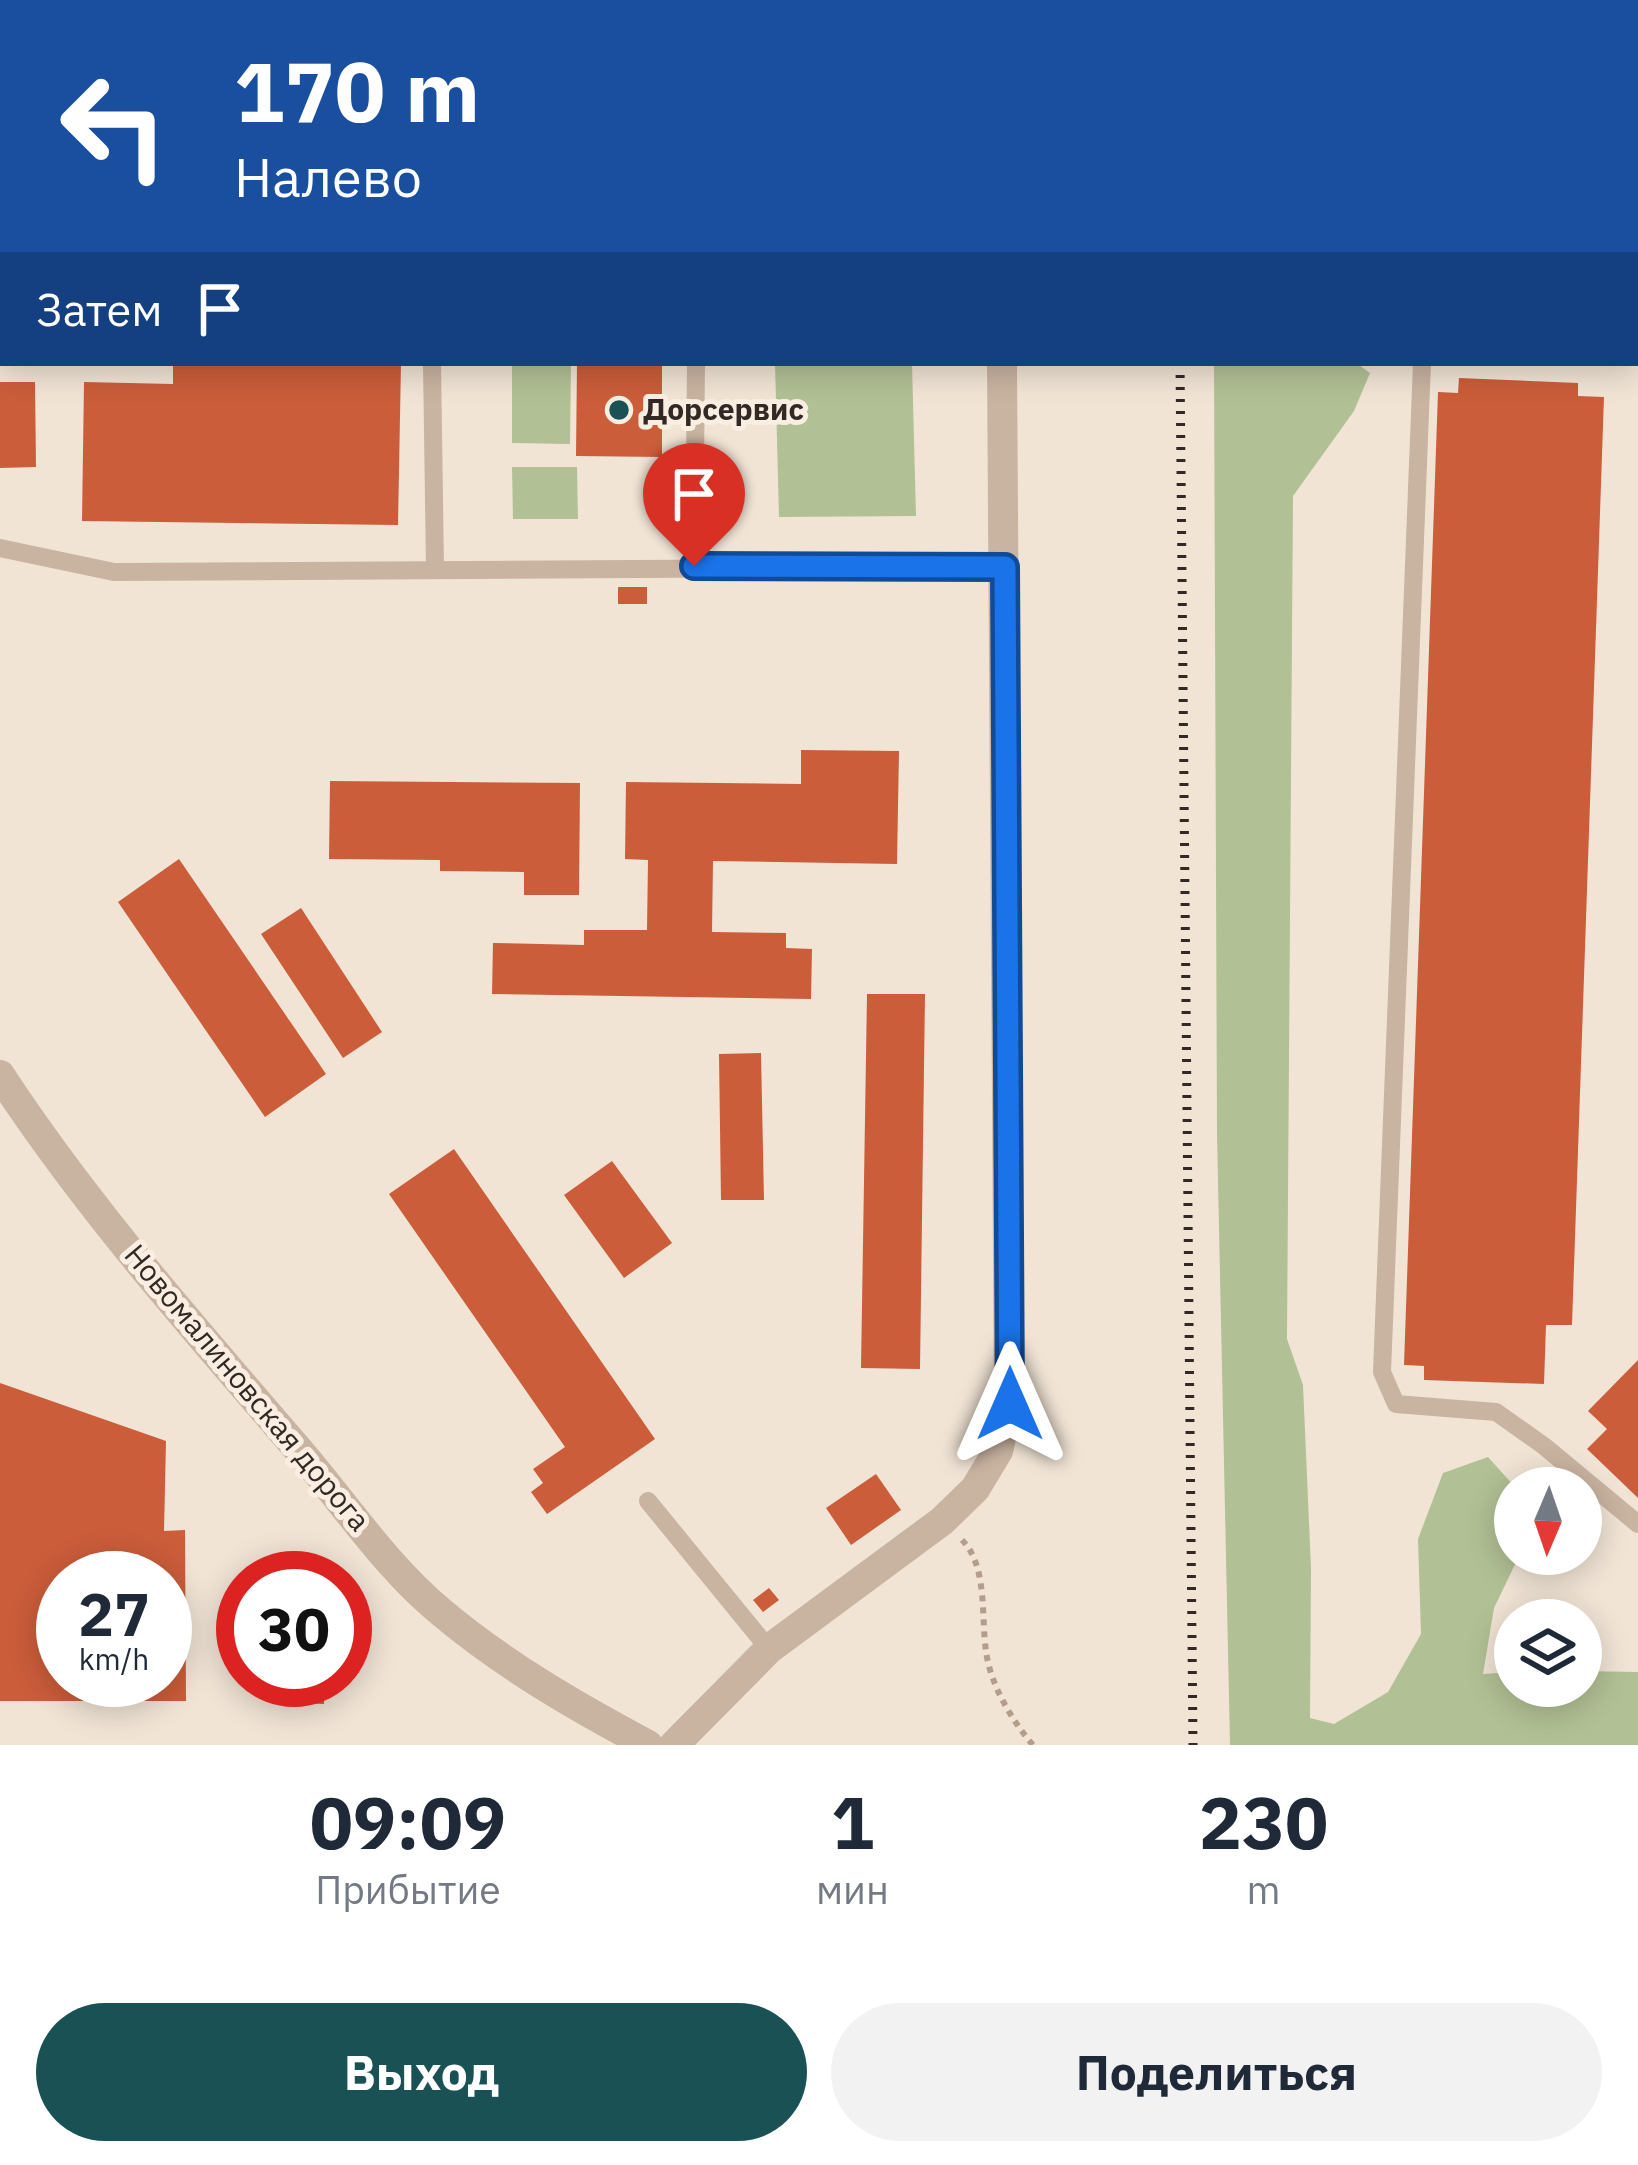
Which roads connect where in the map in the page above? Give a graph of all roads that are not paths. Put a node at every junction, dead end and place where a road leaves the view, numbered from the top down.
1 (432, 366) edge
2 (696, 366) edge
3 (1002, 366) edge
4 (1422, 366) edge
5 (0, 548) edge
6 (694, 566) junction
7 (1005, 567) junction
8 (435, 569) junction
9 (0, 1075) edge
10 (648, 1501) dead end
11 (1638, 1524) edge
12 (769, 1648) junction
13 (648, 1745) edge
14 (674, 1745) edge

1 - 8 lane
2 - 6 lane
3 - 7 street
4 - 11 lane
5 - 8 lane
6 - 7 lane
6 - 8 lane
7 - 12 street
9 - 13 street, Новомалиновская дорога
10 - 12 lane
12 - 14 street

